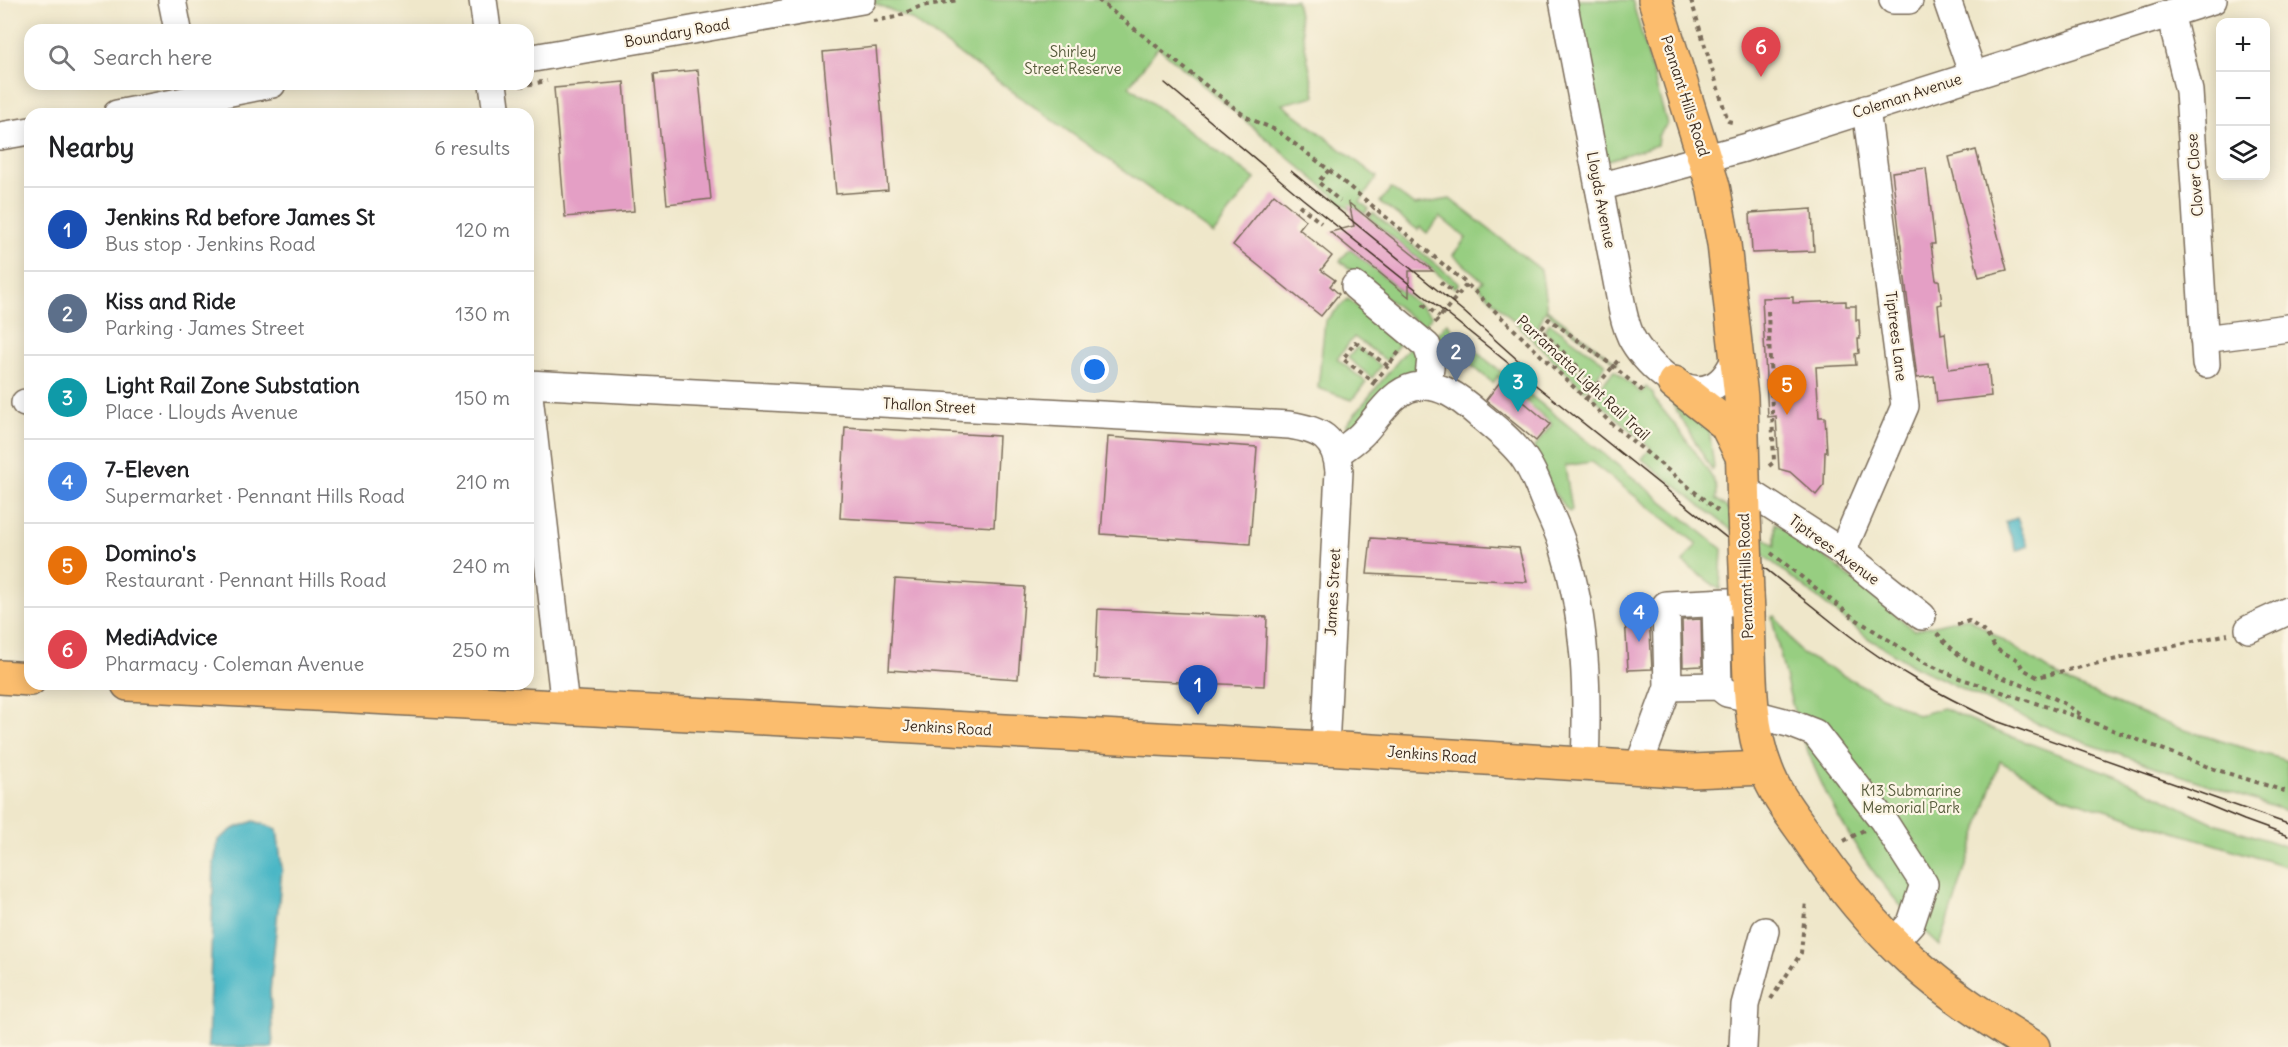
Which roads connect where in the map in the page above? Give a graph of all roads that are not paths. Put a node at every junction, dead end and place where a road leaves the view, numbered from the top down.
1 (172, 0) edge
2 (483, 0) edge
3 (1563, 0) edge
4 (1655, 0) edge
5 (1893, 0) edge
6 (1909, 0) edge
7 (1947, 0) edge
8 (2213, 0) edge
9 (869, 10) edge
10 (2170, 13) junction
11 (177, 24) edge
12 (486, 24) edge
13 (534, 58) edge
14 (1973, 75) junction
15 (240, 90) edge
16 (494, 90) edge
17 (193, 99) edge
18 (147, 108) edge
19 (496, 108) edge
20 (1866, 109) junction
21 (24, 131) edge
22 (0, 136) edge
23 (1705, 159) junction
24 (1599, 187) junction
25 (1355, 286) dead end
26 (2288, 328) edge
27 (1737, 356) junction
28 (1661, 383) junction
29 (534, 386) edge
30 (1428, 386) junction
31 (534, 438) edge
32 (1332, 446) junction
33 (1744, 489) junction
34 (1842, 552) junction
35 (1737, 599) junction
36 (2288, 610) edge
37 (1922, 616) road end
38 (2249, 629) road end
39 (0, 677) edge
40 (24, 679) edge
41 (1718, 686) junction
42 (1668, 687) junction
43 (242, 690) edge
44 (1752, 706) junction
45 (565, 707) junction
46 (1325, 748) junction
47 (1585, 765) junction
48 (1638, 768) junction
49 (1765, 768) junction
50 (1766, 931) dead end
51 (1893, 943) junction
52 (1743, 1047) edge
53 (2033, 1047) edge

1 - 11 street
2 - 12 street
3 - 24 street, Lloyds Avenue
4 - 23 main road, Pennant Hills Road
5 - 6 street
7 - 14 street
8 - 10 street, Coleman Avenue
9 - 13 street, Boundary Road
10 - 14 street, Coleman Avenue
10 - 26 street, Clover Close
14 - 20 street, Coleman Avenue
15 - 17 street
16 - 19 street
17 - 18 street
20 - 23 street, Coleman Avenue
20 - 34 street, Tiptrees Lane
21 - 22 street
23 - 24 street, Coleman Avenue
23 - 27 main road, Pennant Hills Road
24 - 28 street, Lloyds Avenue
25 - 30 street
27 - 28 street
27 - 33 main road, Pennant Hills Road
28 - 33 main road
29 - 32 street, Thallon Street
30 - 32 street
30 - 47 street
31 - 45 street
32 - 46 street, James Street
33 - 34 street, Tiptrees Avenue
33 - 35 main road, Pennant Hills Road, bridge
34 - 37 street, Tiptrees Avenue
35 - 41 street
35 - 42 street
35 - 44 main road, Pennant Hills Road
36 - 38 street
39 - 40 main road
41 - 42 street
41 - 44 street
42 - 48 street
43 - 45 main road, Jenkins Road
44 - 49 main road, Pennant Hills Road
44 - 51 street
45 - 46 main road, Jenkins Road
46 - 47 main road, Jenkins Road
47 - 48 main road, Jenkins Road
48 - 49 main road, Jenkins Road
49 - 51 main road, Pennant Hills Road
50 - 52 street
51 - 53 main road, Pennant Hills Road

